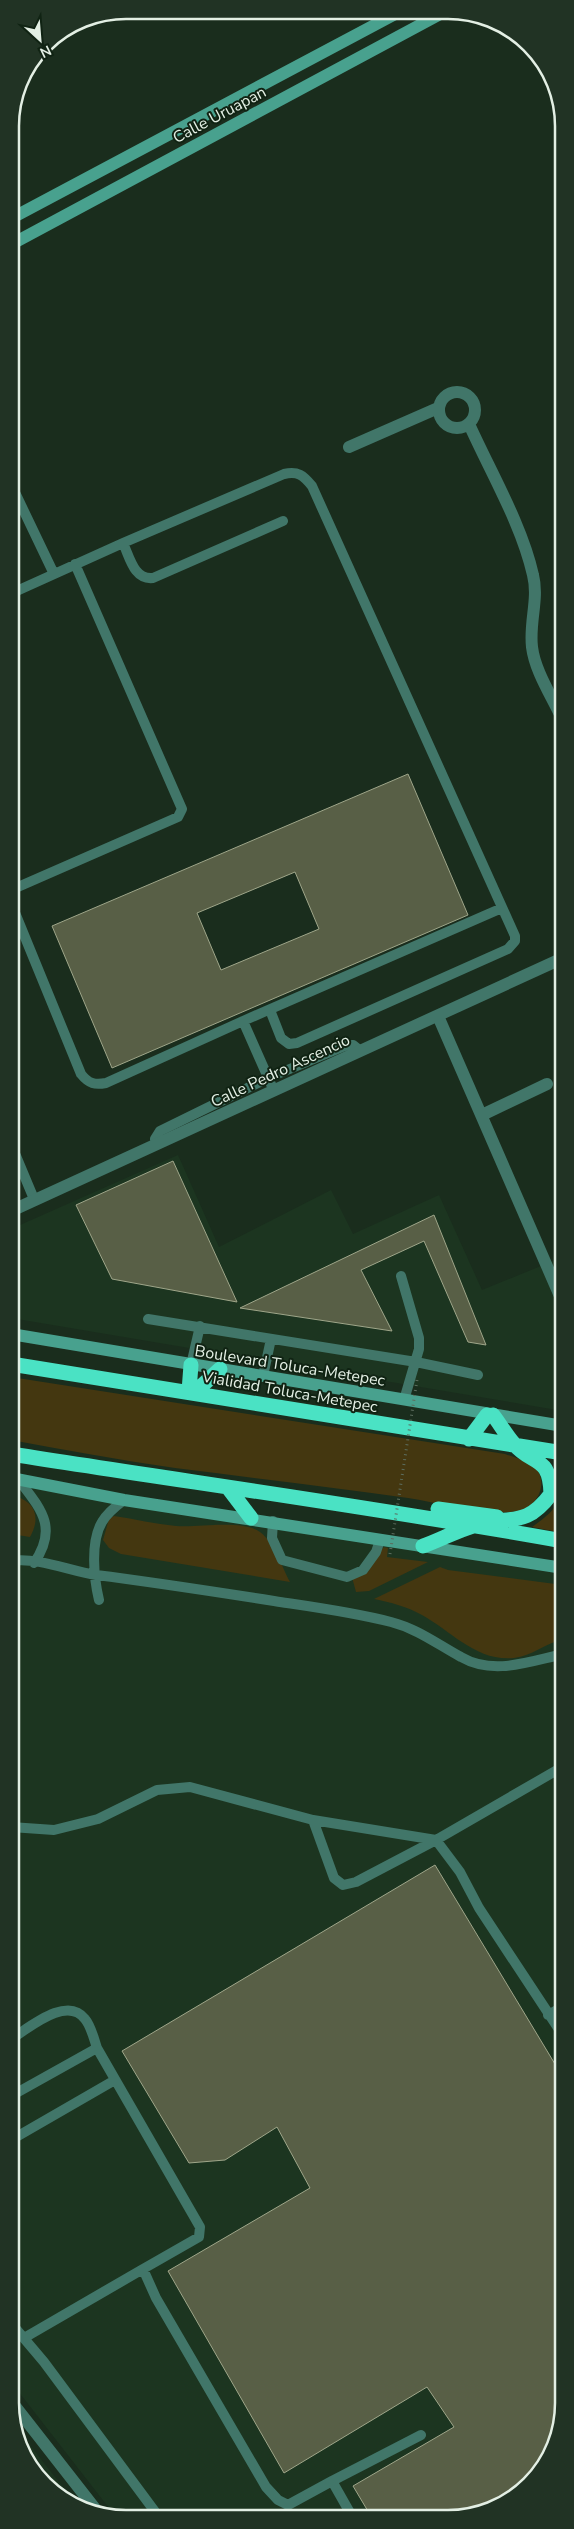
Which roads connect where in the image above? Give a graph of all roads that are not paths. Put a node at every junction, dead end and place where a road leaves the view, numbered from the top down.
1 (385, 19) edge
2 (431, 19) edge
3 (19, 213) edge
4 (19, 240) edge
5 (438, 408) junction
6 (469, 424) junction
7 (349, 447) dead end
8 (19, 501) edge
9 (283, 521) dead end
10 (123, 543) junction
11 (75, 564) junction
12 (54, 574) junction
13 (19, 590) edge
14 (555, 702) edge
15 (19, 886) edge
16 (502, 908) junction
17 (19, 924) edge
18 (555, 962) edge
19 (270, 1010) junction
20 (438, 1016) junction
21 (243, 1021) junction
22 (358, 1052) junction
23 (268, 1078) junction
24 (547, 1084) dead end
25 (274, 1091) junction
26 (482, 1115) junction
27 (157, 1144) junction
28 (19, 1163) edge
29 (34, 1199) junction
30 (19, 1207) edge
31 (401, 1276) dead end
32 (555, 1285) edge
33 (148, 1319) dead end
34 (200, 1326) junction
35 (19, 1335) edge
36 (271, 1339) junction
37 (416, 1362) junction
38 (19, 1365) edge
39 (191, 1365) junction
40 (220, 1369) junction
41 (478, 1375) dead end
42 (262, 1376) junction
43 (192, 1392) junction
44 (404, 1400) junction
45 (490, 1415) junction
46 (555, 1425) edge
47 (468, 1439) junction
48 (514, 1445) junction
49 (555, 1452) edge
50 (19, 1455) edge
51 (19, 1479) edge
52 (19, 1484) edge
53 (228, 1488) junction
54 (124, 1500) junction
55 (379, 1508) junction
56 (251, 1518) junction
57 (516, 1520) junction
58 (273, 1521) junction
59 (475, 1525) junction
60 (555, 1539) edge
61 (380, 1540) junction
62 (423, 1546) junction
63 (19, 1561) edge
64 (34, 1562) junction
65 (555, 1567) edge
66 (93, 1574) junction
67 (99, 1600) dead end
68 (555, 1656) edge
69 (555, 1771) edge
70 (313, 1820) junction
71 (19, 1828) edge
72 (436, 1840) junction
73 (555, 2011) edge
74 (548, 2015) junction
75 (555, 2025) edge
76 (19, 2034) edge
77 (97, 2048) junction
78 (115, 2080) junction
79 (19, 2092) edge
80 (19, 2135) edge
81 (143, 2269) junction
82 (19, 2332) edge
83 (24, 2338) junction
84 (20, 2412) edge
85 (421, 2435) dead end
86 (332, 2482) junction
87 (92, 2505) edge
88 (154, 2510) edge
89 (349, 2510) edge

1 - 3 main road, Calle Uruapan
2 - 4 main road, Calle Uruapan
5 - 6 street
5 - 6 street
5 - 7 street
6 - 14 street
8 - 12 lane
9 - 10 lane
10 - 11 lane
10 - 16 lane
11 - 12 lane
11 - 15 lane
12 - 13 lane
16 - 19 lane
16 - 19 lane
17 - 21 lane
18 - 20 street, Calle Pedro Ascencio
19 - 21 lane
20 - 22 street, Calle Pedro Ascencio
20 - 26 street
21 - 23 lane
22 - 23 lane
22 - 25 street, Calle Pedro Ascencio
23 - 25 lane
23 - 27 lane
24 - 26 street
25 - 27 street, Calle Pedro Ascencio
26 - 32 street
27 - 29 street, Calle Pedro Ascencio
28 - 29 lane
29 - 30 street, Calle Pedro Ascencio
31 - 37 lane
33 - 34 lane
34 - 36 lane
34 - 39 lane
35 - 39 main road, Boulevard Toluca-Metepec
36 - 37 lane
36 - 42 lane
37 - 41 lane
37 - 44 lane
38 - 43 highway, Vialidad Toluca-Metepec
39 - 40 main road, Boulevard Toluca-Metepec
39 - 43 highway
40 - 42 main road, Boulevard Toluca-Metepec
40 - 43 highway
42 - 44 main road, Boulevard Toluca-Metepec
43 - 47 highway, Vialidad Toluca-Metepec
44 - 45 main road, Boulevard Toluca-Metepec
45 - 46 main road, Boulevard Toluca-Metepec
45 - 47 highway
45 - 48 highway
47 - 48 highway, Vialidad Toluca-Metepec
48 - 49 highway, Vialidad Toluca-Metepec
48 - 57 highway
50 - 53 highway
51 - 54 main road
52 - 64 lane
53 - 55 highway
53 - 56 highway
54 - 56 main road
54 - 66 lane
55 - 57 highway
55 - 59 highway
56 - 58 main road
57 - 59 highway
58 - 61 main road
58 - 61 lane
59 - 60 highway
59 - 62 highway
61 - 62 main road
62 - 65 main road
63 - 64 lane
64 - 66 lane
66 - 67 lane
66 - 68 lane
69 - 72 lane
70 - 71 lane
70 - 72 lane
70 - 72 lane
72 - 74 lane
73 - 74 lane
74 - 75 lane
76 - 77 lane
77 - 78 lane
77 - 79 lane
78 - 80 lane
78 - 81 lane
81 - 83 lane
81 - 86 lane
82 - 83 lane
83 - 88 lane
84 - 87 street
85 - 86 lane
86 - 89 lane

